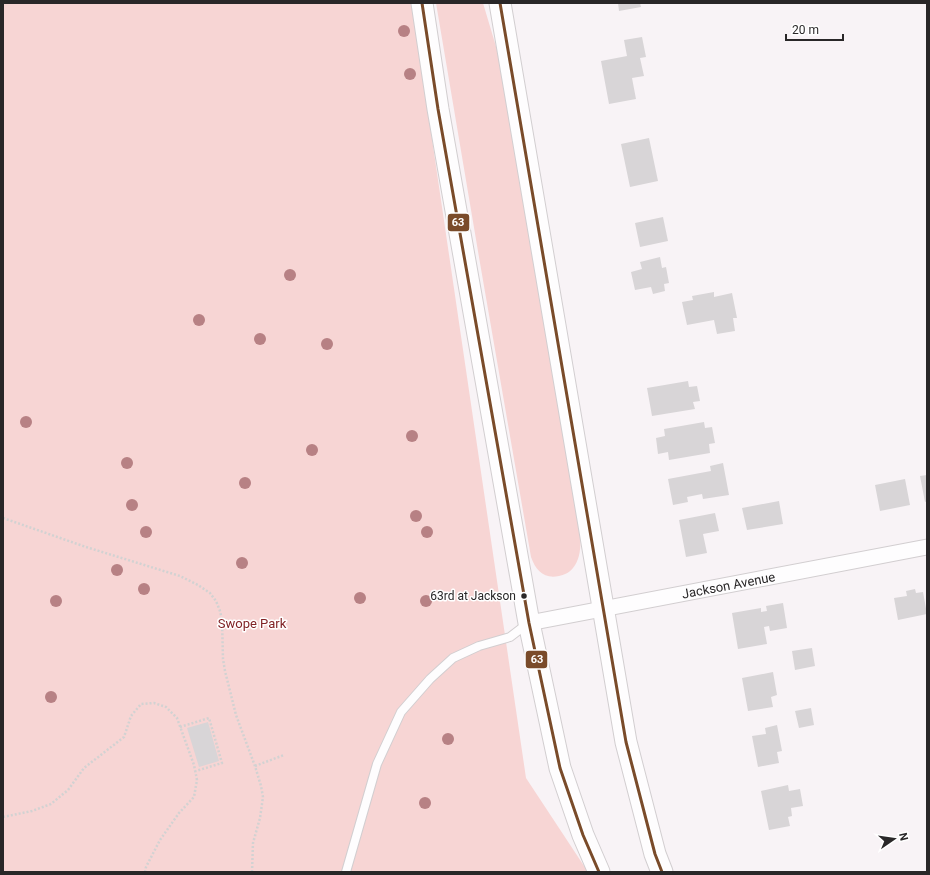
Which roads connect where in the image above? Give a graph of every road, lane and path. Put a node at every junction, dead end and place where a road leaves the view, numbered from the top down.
1 (422, 3) edge
2 (500, 3) edge
3 (3, 518) edge
4 (927, 547) edge
5 (604, 608) junction
6 (529, 623) junction
7 (180, 727) junction
8 (284, 755) dead end
9 (255, 766) junction
10 (196, 771) junction
11 (3, 817) edge
12 (145, 872) edge
13 (252, 872) edge
14 (346, 872) edge
15 (599, 872) edge
16 (662, 872) edge

1 - 6 main road
2 - 5 main road
3 - 9 path
4 - 5 street, Jackson Avenue
5 - 6 street, Jackson Avenue
5 - 16 main road
6 - 14 lane
6 - 15 main road
7 - 10 path
7 - 10 path
7 - 11 path
8 - 9 path
9 - 13 path
10 - 12 path

